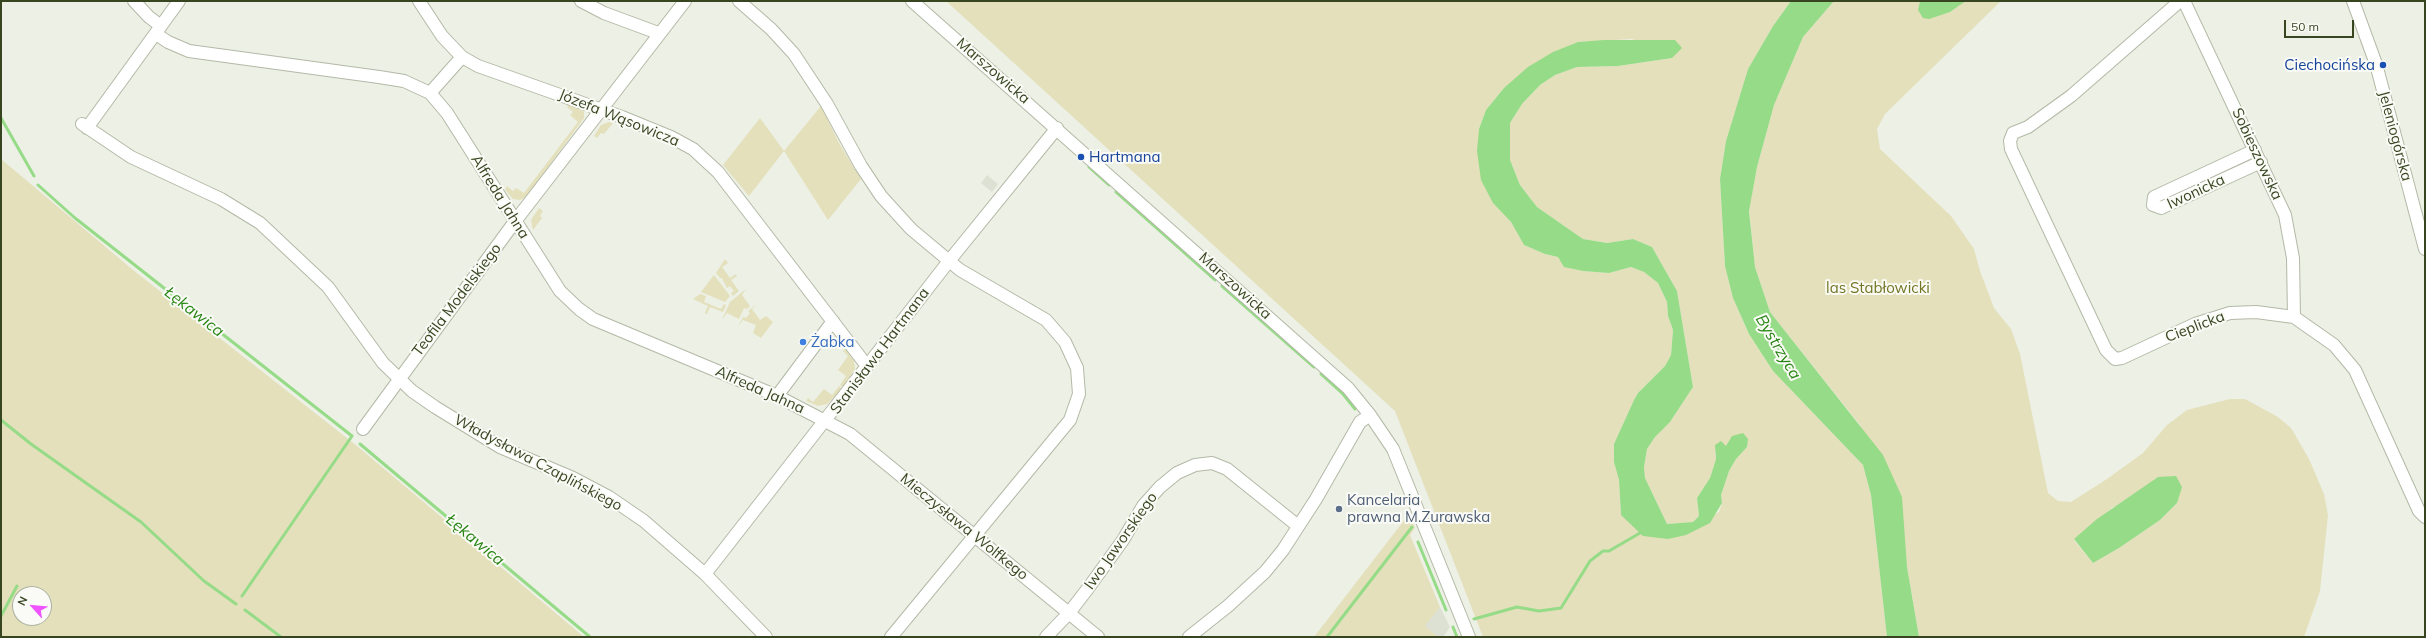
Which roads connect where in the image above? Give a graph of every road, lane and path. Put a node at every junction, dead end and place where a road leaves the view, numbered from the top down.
1 (134, 1) edge
2 (179, 1) edge
3 (419, 1) edge
4 (581, 1) edge
5 (685, 1) edge
6 (739, 1) edge
7 (912, 1) edge
8 (2180, 1) edge
9 (2184, 1) edge
10 (2353, 1) edge
11 (158, 30) junction
12 (658, 33) junction
13 (462, 56) junction
14 (430, 92) junction
15 (601, 110) junction
16 (1057, 128) junction
17 (2255, 150) junction
18 (2261, 162) junction
19 (516, 220) junction
20 (2425, 249) edge
21 (949, 262) junction
22 (2294, 317) junction
23 (833, 321) junction
24 (867, 366) junction
25 (398, 378) junction
26 (777, 396) junction
27 (1370, 415) junction
28 (827, 420) junction
29 (363, 429) dead end
30 (2425, 517) edge
31 (1298, 526) junction
32 (974, 535) junction
33 (705, 574) junction
34 (1069, 613) junction
35 (766, 637) edge
36 (891, 637) edge
37 (1046, 637) edge
38 (1098, 637) edge
39 (1189, 637) edge
40 (1469, 637) edge

1 - 11 street, Alfreda Jahna
2 - 11 street
3 - 13 street, Józefa Wąsowicza
4 - 12 street
5 - 12 street, Teofila Modelskiego
6 - 21 street
7 - 16 street, Marszowicka
8 - 22 street, Cieplicka
9 - 17 street, Sobieszowska
10 - 20 street, Jeleniogórska
11 - 14 street, Alfreda Jahna
11 - 25 street, Władysława Czaplińskiego
12 - 15 street, Teofila Modelskiego
13 - 14 street
13 - 15 street, Józefa Wąsowicza
14 - 19 street, Alfreda Jahna
15 - 19 street, Teofila Modelskiego
15 - 23 street, Józefa Wąsowicza
16 - 21 street, Stanisława Hartmana
16 - 27 street, Marszowicka
17 - 18 street, Sobieszowska
17 - 18 street, Iwonicka
18 - 22 street, Sobieszowska
19 - 25 street, Teofila Modelskiego
19 - 26 street, Alfreda Jahna
21 - 24 street, Stanisława Hartmana
21 - 32 street
22 - 30 street, Cieplicka
23 - 24 street, Józefa Wąsowicza
23 - 26 street
24 - 28 street, Stanisława Hartmana
25 - 29 street, Teofila Modelskiego
25 - 33 street, Władysława Czaplińskiego
26 - 28 street, Alfreda Jahna
27 - 31 street
27 - 40 street, Marszowicka
28 - 32 street, Mieczysława Wolfkego
28 - 33 street, Stanisława Hartmana
31 - 34 street, Iwo Jaworskiego
31 - 39 street
32 - 34 street, Mieczysława Wolfkego
32 - 36 street
33 - 35 street, Władysława Czaplińskiego
34 - 37 street, Iwo Jaworskiego
34 - 38 street, Mieczysława Wolfkego

